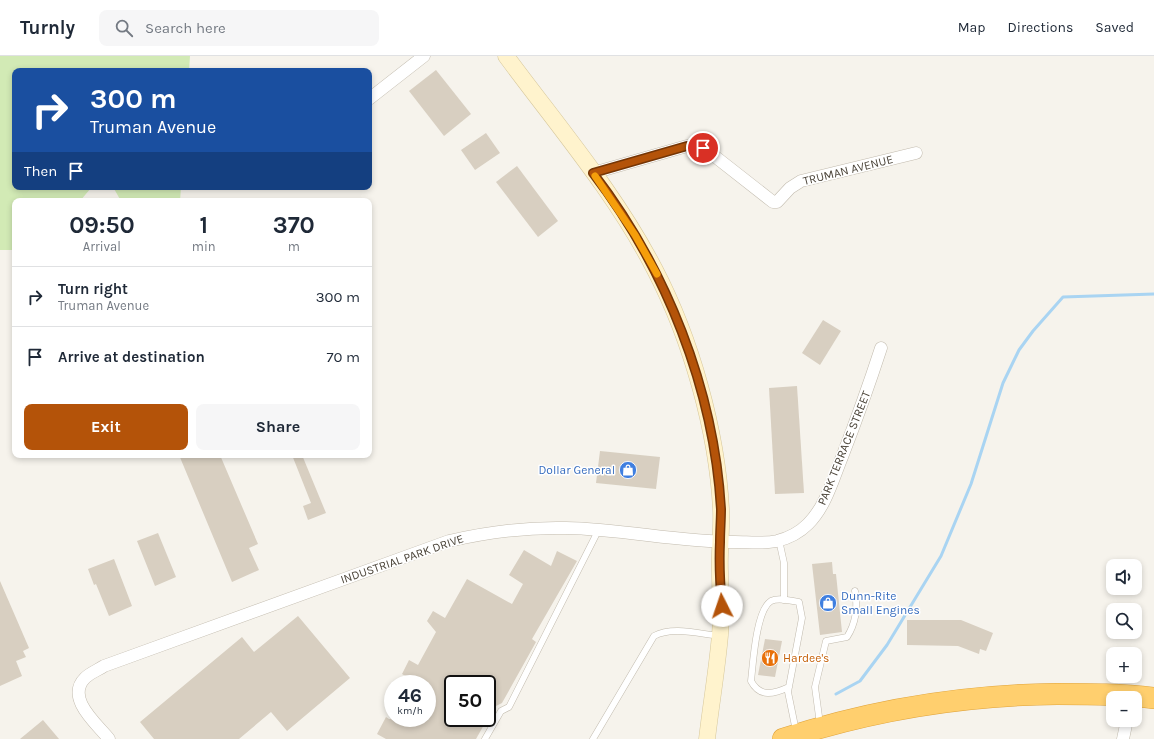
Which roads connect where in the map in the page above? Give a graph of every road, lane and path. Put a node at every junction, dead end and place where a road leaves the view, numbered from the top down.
1 (424, 56) edge
2 (506, 56) edge
3 (372, 97) edge
4 (916, 153) dead end
5 (593, 173) junction
6 (881, 348) dead end
7 (599, 529) junction
8 (779, 540) junction
9 (720, 542) junction
10 (855, 591) dead end
11 (784, 600) junction
12 (720, 636) junction
13 (789, 687) junction
14 (1106, 696) edge
15 (1142, 698) edge
16 (1154, 698) edge
17 (1126, 727) edge
18 (820, 728) junction
19 (790, 737) edge
20 (109, 739) edge
21 (485, 739) edge
22 (593, 739) edge
23 (707, 739) edge
24 (1123, 739) edge

1 - 3 street
2 - 5 main road
4 - 5 street, TRUMAN AVENUE
5 - 9 main road
6 - 8 street, PARK TERRACE STREET
7 - 9 street, INDUSTRIAL PARK DRIVE
7 - 20 street, INDUSTRIAL PARK DRIVE
7 - 21 lane
8 - 9 street, PARK TERRACE STREET
8 - 11 lane
9 - 12 main road
10 - 18 lane
11 - 13 lane
11 - 13 lane
12 - 22 lane
12 - 23 main road
13 - 19 lane
14 - 18 highway
15 - 16 highway
17 - 24 street
18 - 19 highway

